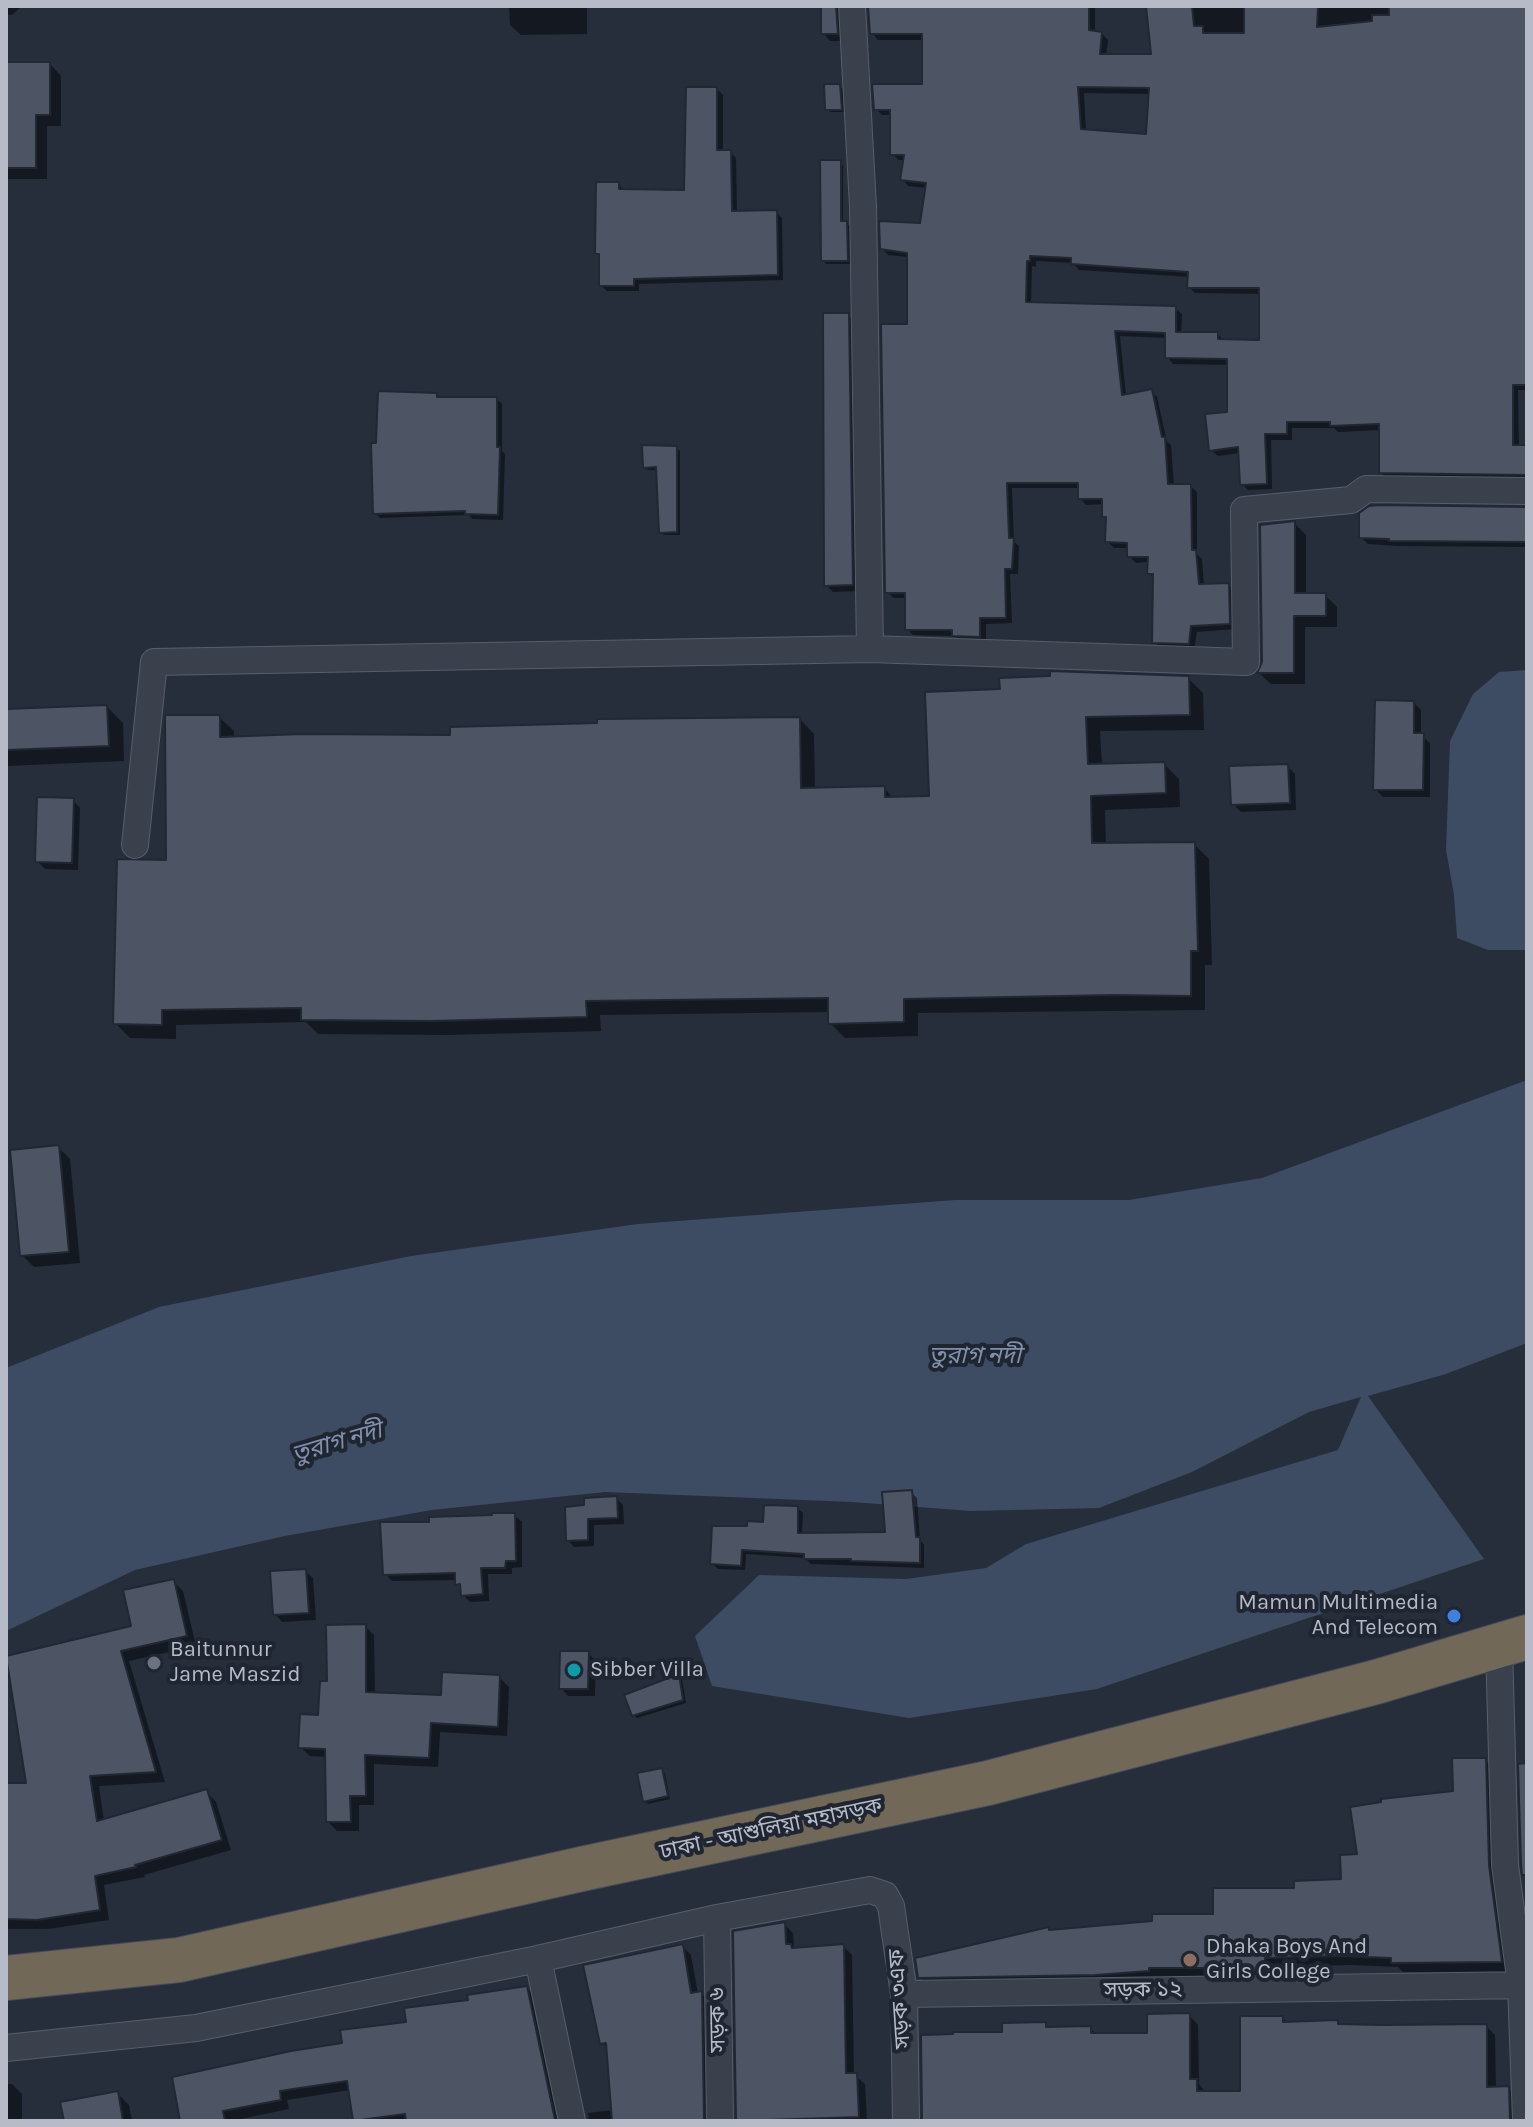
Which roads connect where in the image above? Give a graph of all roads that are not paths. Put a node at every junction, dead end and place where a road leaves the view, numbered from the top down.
1 (852, 6) edge
2 (1527, 491) edge
3 (870, 649) junction
4 (135, 845) dead end
5 (1513, 1641) edge
6 (717, 1918) junction
7 (538, 1959) junction
8 (6, 1978) edge
9 (1524, 1985) edge
10 (904, 1994) junction
11 (6, 2048) edge
12 (572, 2121) edge
13 (720, 2121) edge
14 (906, 2121) edge
15 (1526, 2121) edge

1 - 3 street
2 - 3 street
3 - 4 street
5 - 8 highway, ঢাকা - আশুলিয়া মহাসড়ক
5 - 9 street
6 - 7 street
6 - 10 street, সড়ক ৩এফ
6 - 13 street, সড়ক ৬
7 - 11 street
7 - 12 street
9 - 10 street, সড়ক ১২
9 - 15 street
10 - 14 street, সড়ক ৩এফ

